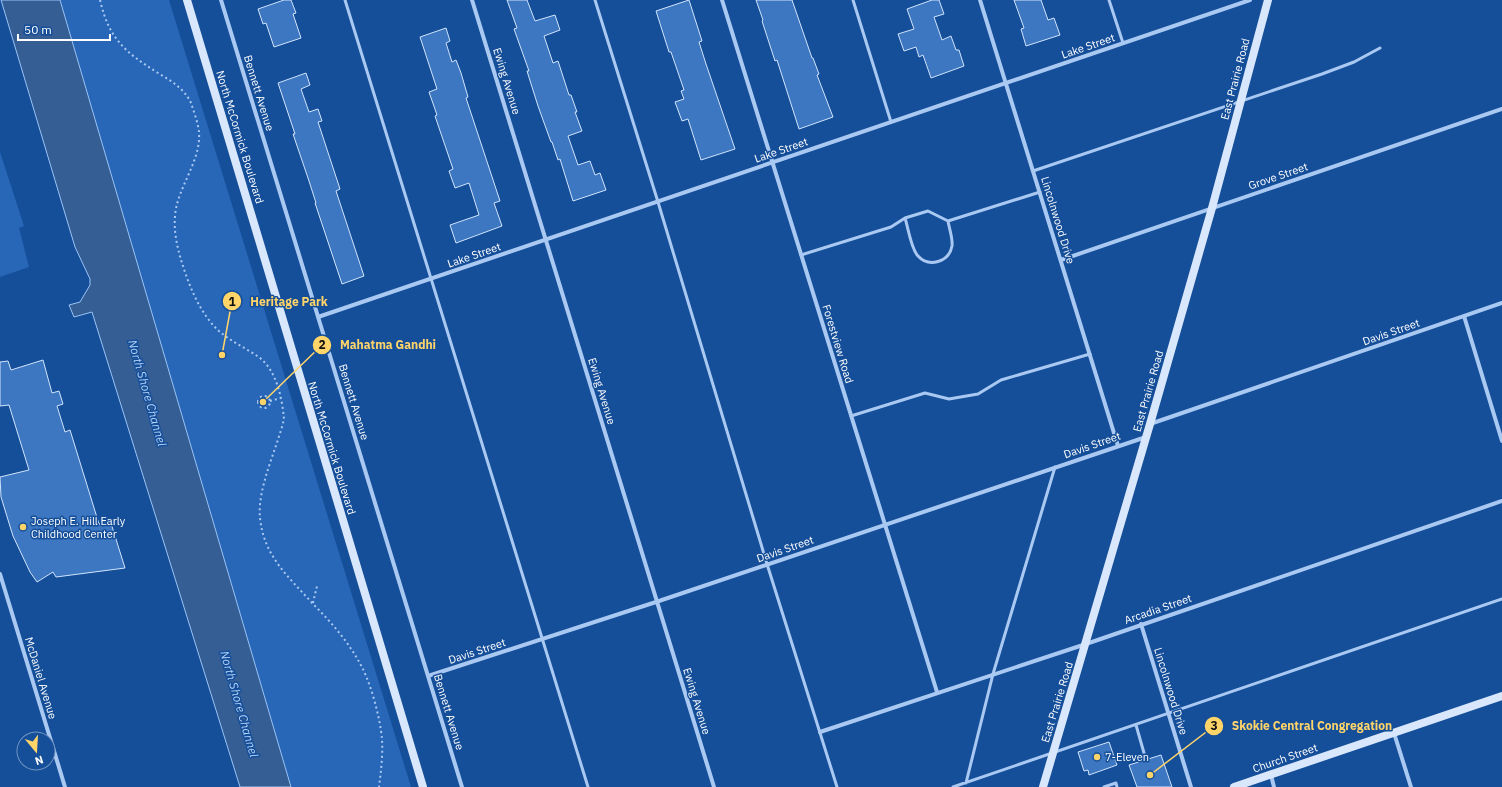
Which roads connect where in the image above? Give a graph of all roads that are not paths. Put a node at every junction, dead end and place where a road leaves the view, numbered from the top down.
1 (187, 0) edge
2 (221, 0) edge
3 (345, 0) edge
4 (472, 0) edge
5 (595, 0) edge
6 (722, 0) edge
7 (853, 0) edge
8 (980, 0) edge
9 (1109, 0) edge
10 (1250, 0) edge
11 (1268, 0) edge
12 (1235, 2) edge
13 (1123, 43) junction
14 (1380, 48) dead end
15 (1006, 83) junction
16 (1240, 101) junction
17 (1502, 109) edge
18 (891, 122) junction
19 (772, 162) junction
20 (1033, 171) junction
21 (1040, 192) junction
22 (658, 202) junction
23 (1212, 208) junction
24 (905, 218) junction
25 (948, 221) junction
26 (547, 240) junction
27 (801, 255) junction
28 (1061, 260) junction
29 (431, 279) junction
30 (1502, 303) edge
31 (1464, 316) junction
32 (318, 317) junction
33 (1090, 354) junction
34 (851, 416) junction
35 (1150, 424) junction
36 (1146, 437) junction
37 (1502, 441) edge
38 (1118, 446) junction
39 (1055, 467) junction
40 (1502, 501) edge
41 (885, 525) junction
42 (767, 564) junction
43 (0, 574) edge
44 (1502, 599) edge
45 (656, 602) junction
46 (1141, 624) junction
47 (542, 639) junction
48 (1086, 644) junction
49 (993, 674) junction
50 (428, 676) junction
51 (937, 692) junction
52 (1502, 696) edge
53 (1168, 714) junction
54 (1136, 725) junction
55 (820, 732) junction
56 (1394, 733) junction
57 (1053, 753) junction
58 (1144, 753) dead end
59 (1271, 774) junction
60 (966, 783) junction
61 (65, 787) edge
62 (423, 787) edge
63 (462, 787) edge
64 (588, 787) edge
65 (714, 787) edge
66 (837, 787) edge
67 (953, 787) edge
68 (1043, 787) edge
69 (1104, 787) edge
70 (1117, 787) edge
71 (1191, 787) edge
72 (1234, 787) edge
73 (1274, 787) edge
74 (1411, 787) edge

1 - 62 street, North McCormick Boulevard
2 - 32 street, Bennett Avenue
3 - 29 lane
4 - 26 street, Ewing Avenue
5 - 22 lane
6 - 19 street, Forestview Road
7 - 18 lane
8 - 15 street, Lincolnwood Drive
9 - 13 lane
10 - 12 street, Lake Street
11 - 16 street, East Prairie Road
12 - 13 street, Lake Street
13 - 15 street, Lake Street
14 - 16 lane
15 - 18 street, Lake Street
15 - 20 street, Lincolnwood Drive
16 - 20 lane
16 - 23 street, East Prairie Road
17 - 23 street, Grove Street
18 - 19 street, Lake Street
19 - 22 street, Lake Street
19 - 27 street, Forestview Road
20 - 21 street, Lincolnwood Drive
21 - 25 lane
21 - 28 street, Lincolnwood Drive
22 - 26 street, Lake Street
22 - 42 lane
23 - 28 street, Grove Street
23 - 35 street, East Prairie Road
24 - 25 lane
24 - 25 lane
24 - 27 lane
26 - 29 street, Lake Street
26 - 45 street, Ewing Avenue
27 - 34 street, Forestview Road
28 - 33 street, Lincolnwood Drive
29 - 32 street, Lake Street
29 - 47 lane
30 - 31 street, Davis Street
31 - 35 street, Davis Street
31 - 37 street
32 - 50 street, Bennett Avenue
33 - 34 lane
33 - 38 street, Lincolnwood Drive
34 - 41 street, Forestview Road
35 - 36 street, East Prairie Road
36 - 38 street, Davis Street
36 - 48 street, East Prairie Road
38 - 39 street, Davis Street
39 - 41 street, Davis Street
39 - 49 lane
40 - 46 street, Arcadia Street
41 - 42 street, Davis Street
41 - 51 street, Forestview Road
42 - 45 street, Davis Street
42 - 55 lane
43 - 61 street, McDaniel Avenue
44 - 53 lane
45 - 47 street, Davis Street
45 - 65 street, Ewing Avenue
46 - 48 street, Arcadia Street
46 - 53 street, Lincolnwood Drive
47 - 50 street, Davis Street
47 - 64 lane
48 - 49 street, Arcadia Street
48 - 57 street, East Prairie Road
49 - 51 street, Arcadia Street
49 - 60 lane
50 - 63 street, Bennett Avenue
51 - 55 street, Arcadia Street
52 - 56 street, Church Street
53 - 54 lane
53 - 71 street, Lincolnwood Drive
54 - 57 lane
54 - 58 lane
55 - 66 lane
56 - 59 street, Church Street
56 - 74 street
57 - 60 lane
57 - 68 street, East Prairie Road
59 - 72 street, Church Street
59 - 73 street
60 - 67 lane
69 - 70 lane

